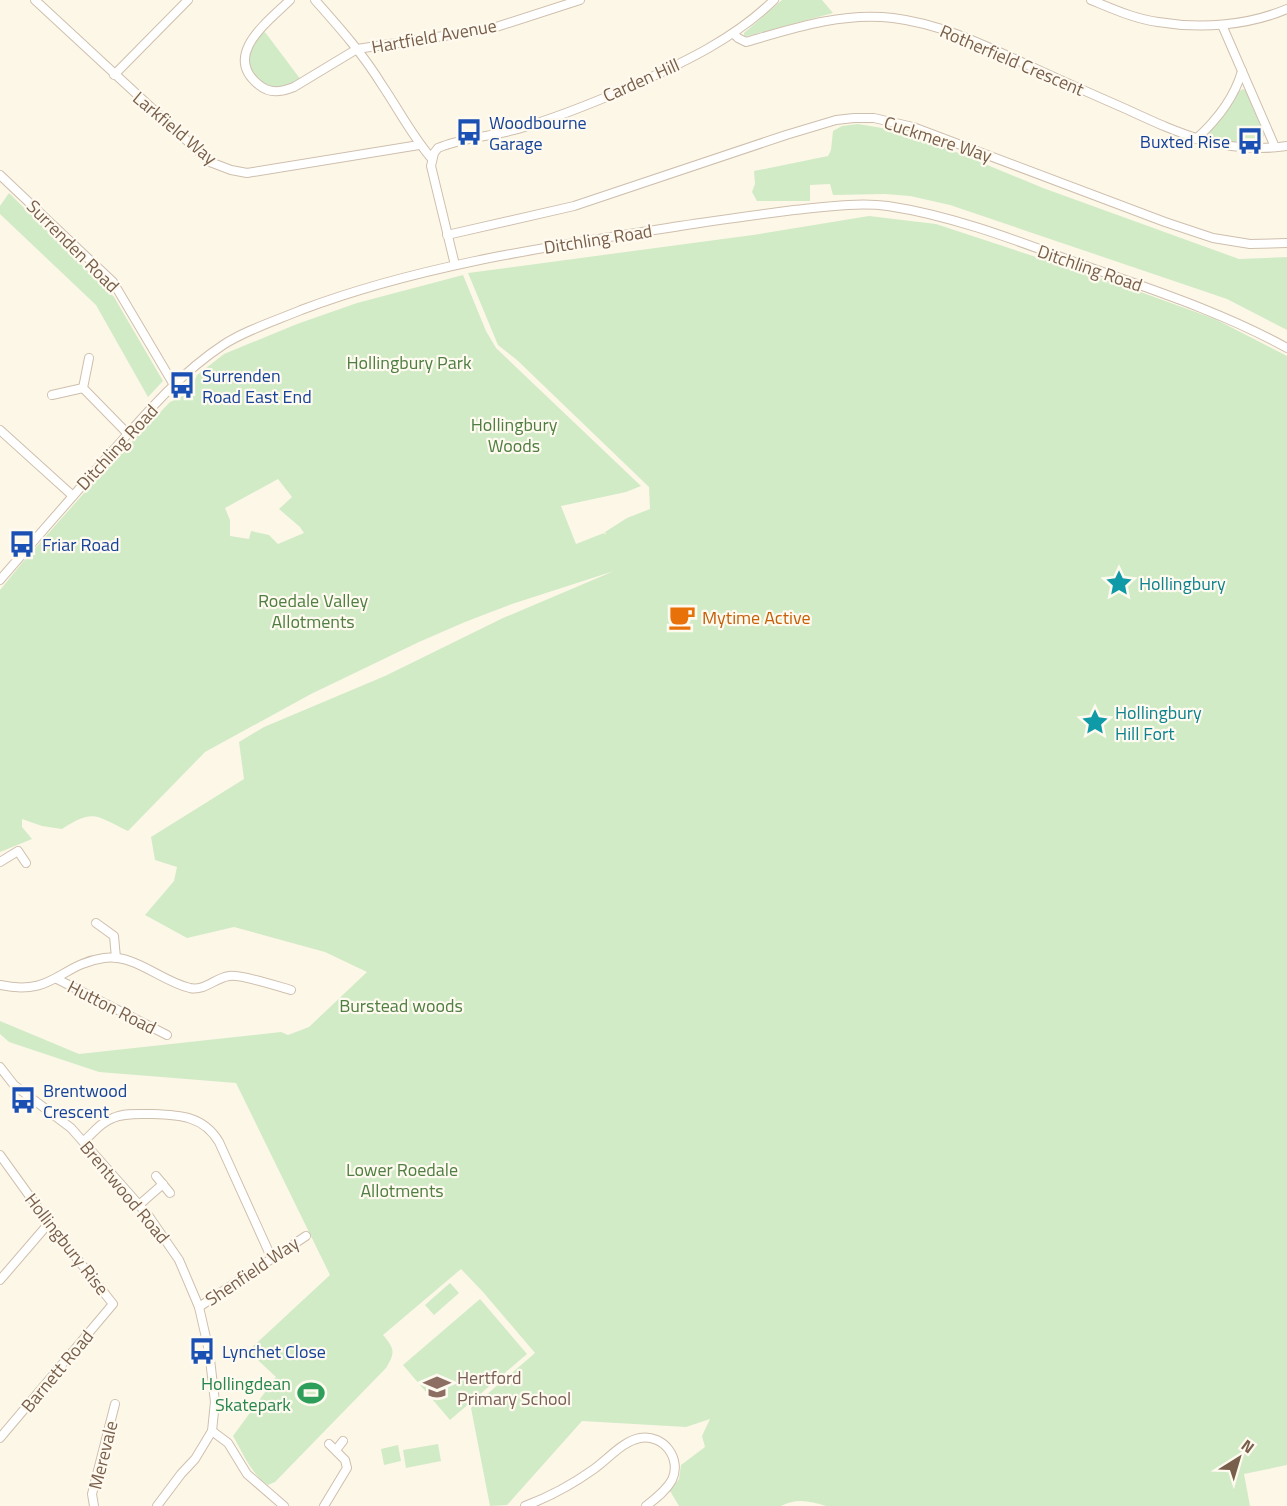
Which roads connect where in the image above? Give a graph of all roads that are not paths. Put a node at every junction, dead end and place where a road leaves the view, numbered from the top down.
1 (35, 0) edge
2 (188, 0) edge
3 (290, 0) edge
4 (315, 0) edge
5 (580, 0) edge
6 (774, 0) edge
7 (1091, 0) edge
8 (1287, 9) edge
9 (1222, 25) junction
10 (734, 33) junction
11 (357, 49) junction
12 (1242, 71) junction
13 (114, 75) junction
14 (1196, 140) junction
15 (420, 145) junction
16 (1287, 146) edge
17 (1275, 147) junction
18 (432, 159) junction
19 (1, 180) edge
20 (447, 235) junction
21 (1287, 243) edge
22 (455, 265) junction
23 (1287, 348) edge
24 (89, 358) dead end
25 (174, 384) junction
26 (83, 388) junction
27 (52, 395) dead end
28 (0, 430) edge
29 (128, 434) junction
30 (72, 496) junction
31 (0, 580) edge
32 (0, 862) edge
33 (26, 863) dead end
34 (96, 923) dead end
35 (116, 958) junction
36 (57, 979) junction
37 (0, 985) edge
38 (291, 990) dead end
39 (167, 1035) dead end
40 (0, 1067) edge
41 (84, 1141) junction
42 (0, 1155) edge
43 (156, 1176) dead end
44 (163, 1184) junction
45 (170, 1192) dead end
46 (139, 1205) junction
47 (49, 1223) junction
48 (306, 1236) dead end
49 (272, 1259) junction
50 (0, 1280) edge
51 (113, 1304) joint
52 (199, 1307) junction
53 (116, 1404) dead end
54 (212, 1431) junction
55 (0, 1438) edge
56 (343, 1442) dead end
57 (329, 1443) dead end
58 (336, 1450) junction
59 (94, 1506) edge
60 (157, 1506) edge
61 (284, 1506) edge
62 (324, 1506) edge
63 (525, 1506) edge
64 (646, 1506) edge

1 - 13 street, Larkfield Way
2 - 13 street
3 - 11 street
4 - 11 street
5 - 11 street, Hartfield Avenue
6 - 10 street, Carden Hill
7 - 9 street
8 - 9 street
9 - 12 street
10 - 14 street, Rotherfield Crescent
10 - 18 street, Carden Hill
11 - 15 street
12 - 14 street
12 - 17 street
13 - 15 street, Larkfield Way
14 - 17 street, Rotherfield Crescent
15 - 18 street
16 - 17 street, Rotherfield Crescent
18 - 20 street
19 - 25 street, Surrenden Road
20 - 21 street, Cuckmere Way
20 - 22 street
22 - 23 street, Ditchling Road
22 - 25 street, Ditchling Road
24 - 26 street
25 - 29 street, Ditchling Road
26 - 27 street
26 - 29 street
28 - 30 street
29 - 30 street, Ditchling Road
30 - 31 street, Ditchling Road
32 - 33 street
34 - 35 street
35 - 36 street
35 - 38 street
36 - 37 street
36 - 39 street, Hutton Road
40 - 41 street, Brentwood Road
41 - 46 street, Brentwood Road
41 - 49 street
42 - 47 street, Hollingbury Rise
43 - 44 street
44 - 45 street
44 - 46 street
46 - 52 street, Brentwood Road
47 - 50 street
47 - 51 street, Hollingbury Rise
48 - 49 street, Shenfield Way
49 - 52 street, Shenfield Way
51 - 55 street, Barnett Road
52 - 54 street, Brentwood Road
53 - 59 street, Merevale
54 - 60 street, Brentwood Road
54 - 61 street
56 - 58 street
57 - 58 street
58 - 62 street
63 - 64 street

